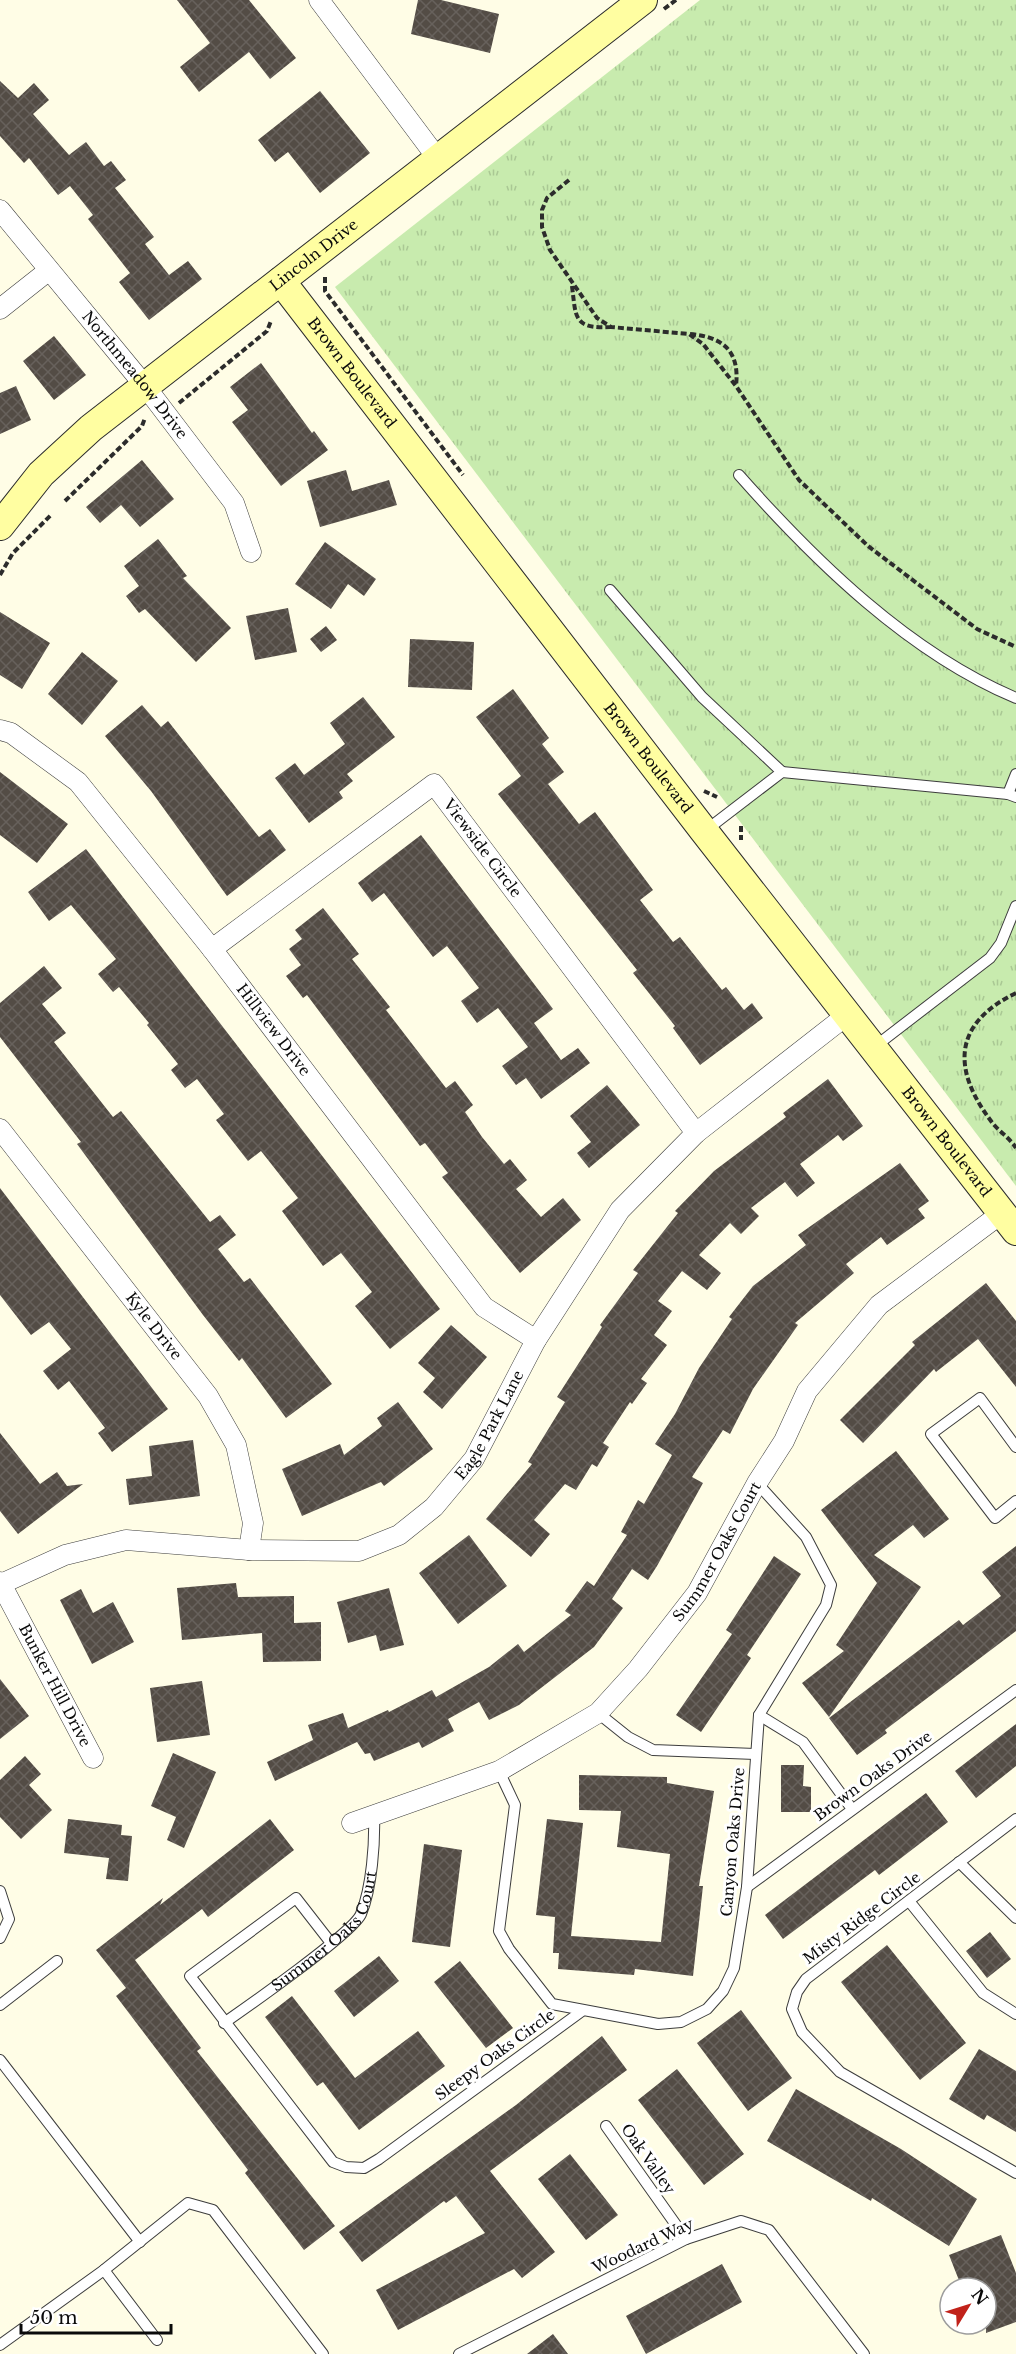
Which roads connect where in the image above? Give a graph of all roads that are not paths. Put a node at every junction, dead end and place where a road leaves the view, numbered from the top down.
1 (319, 0) edge
2 (643, 0) edge
3 (438, 159) junction
4 (0, 210) edge
5 (48, 271) junction
6 (281, 281) junction
7 (0, 309) edge
8 (147, 399) junction
9 (740, 475) dead end
10 (0, 526) edge
11 (251, 552) dead end
12 (610, 590) dead end
13 (1016, 698) edge
14 (0, 730) edge
15 (782, 772) junction
16 (1016, 774) edge
17 (1012, 796) edge
18 (704, 831) junction
19 (1016, 906) edge
20 (212, 950) junction
21 (847, 1015) junction
22 (873, 1048) junction
23 (0, 1129) edge
24 (696, 1133) junction
25 (1009, 1222) edge
26 (536, 1340) junction
27 (1016, 1447) edge
28 (757, 1483) junction
29 (1016, 1501) edge
30 (249, 1551) junction
31 (1, 1583) edge
32 (1016, 1690) edge
33 (598, 1713) junction
34 (759, 1715) junction
35 (755, 1754) junction
36 (93, 1758) dead end
37 (499, 1771) junction
38 (852, 1809) junction
39 (374, 1814) junction
40 (1016, 1820) edge
41 (352, 1823) dead end
42 (959, 1863) junction
43 (747, 1887) junction
44 (0, 1891) edge
45 (909, 1900) junction
46 (1016, 1918) edge
47 (0, 1938) edge
48 (331, 1943) junction
49 (57, 1961) dead end
50 (0, 2005) edge
51 (582, 2011) junction
52 (1016, 2014) edge
53 (225, 2023) junction
54 (0, 2060) edge
55 (606, 2126) dead end
56 (1013, 2172) edge
57 (1016, 2184) edge
58 (686, 2240) junction
59 (140, 2242) junction
60 (104, 2270) junction
61 (157, 2340) dead end
62 (0, 2344) edge
63 (323, 2354) edge
64 (459, 2354) edge
65 (864, 2354) edge

1 - 3 street
2 - 3 street, Lincoln Drive
3 - 6 street, Lincoln Drive
4 - 5 street, Northmeadow Drive
5 - 7 street
5 - 8 street, Northmeadow Drive
6 - 8 street, Lincoln Drive
6 - 18 street, Brown Boulevard
8 - 10 street, Lincoln Drive
8 - 11 street, Northmeadow Drive
9 - 13 lane
12 - 15 lane
14 - 20 street, Hillview Drive
15 - 17 lane
15 - 18 lane
16 - 17 lane
18 - 21 street, Brown Boulevard
19 - 22 lane
20 - 24 street, Viewside Circle
20 - 26 street, Hillview Drive
21 - 22 street, Brown Boulevard
21 - 24 street, Eagle Park Lane
22 - 25 street, Brown Boulevard
23 - 30 street, Kyle Drive
24 - 26 street, Eagle Park Lane
25 - 28 street, Summer Oaks Court
26 - 30 street, Eagle Park Lane
27 - 29 lane
28 - 33 street, Summer Oaks Court
28 - 34 lane, Canyon Oaks Drive
30 - 31 street, Eagle Park Lane
31 - 36 street, Bunker Hill Drive
32 - 38 lane, Brown Oaks Drive
33 - 35 lane, Canyon Oaks Drive
33 - 37 street, Summer Oaks Court
34 - 35 lane, Canyon Oaks Drive
34 - 38 lane
35 - 43 lane, Canyon Oaks Drive
37 - 39 street, Summer Oaks Court
37 - 51 lane, Sleepy Oaks Circle
38 - 43 lane, Brown Oaks Drive
39 - 41 street, Summer Oaks Court
39 - 48 lane, Summer Oaks Court
40 - 42 lane, Misty Ridge Circle
42 - 45 lane, Misty Ridge Circle
42 - 46 lane
43 - 51 lane, Canyon Oaks Drive
44 - 47 lane
45 - 52 lane
45 - 56 lane, Misty Ridge Circle
48 - 53 lane, Summer Oaks Court
48 - 53 lane, Sleepy Oaks Circle
49 - 50 lane
51 - 53 lane, Sleepy Oaks Circle
54 - 59 lane
55 - 58 lane, Oak Valley
56 - 57 lane
58 - 64 lane, Woodard Way
58 - 65 lane, Woodard Way
59 - 60 lane
59 - 63 lane
60 - 61 lane
60 - 62 lane

